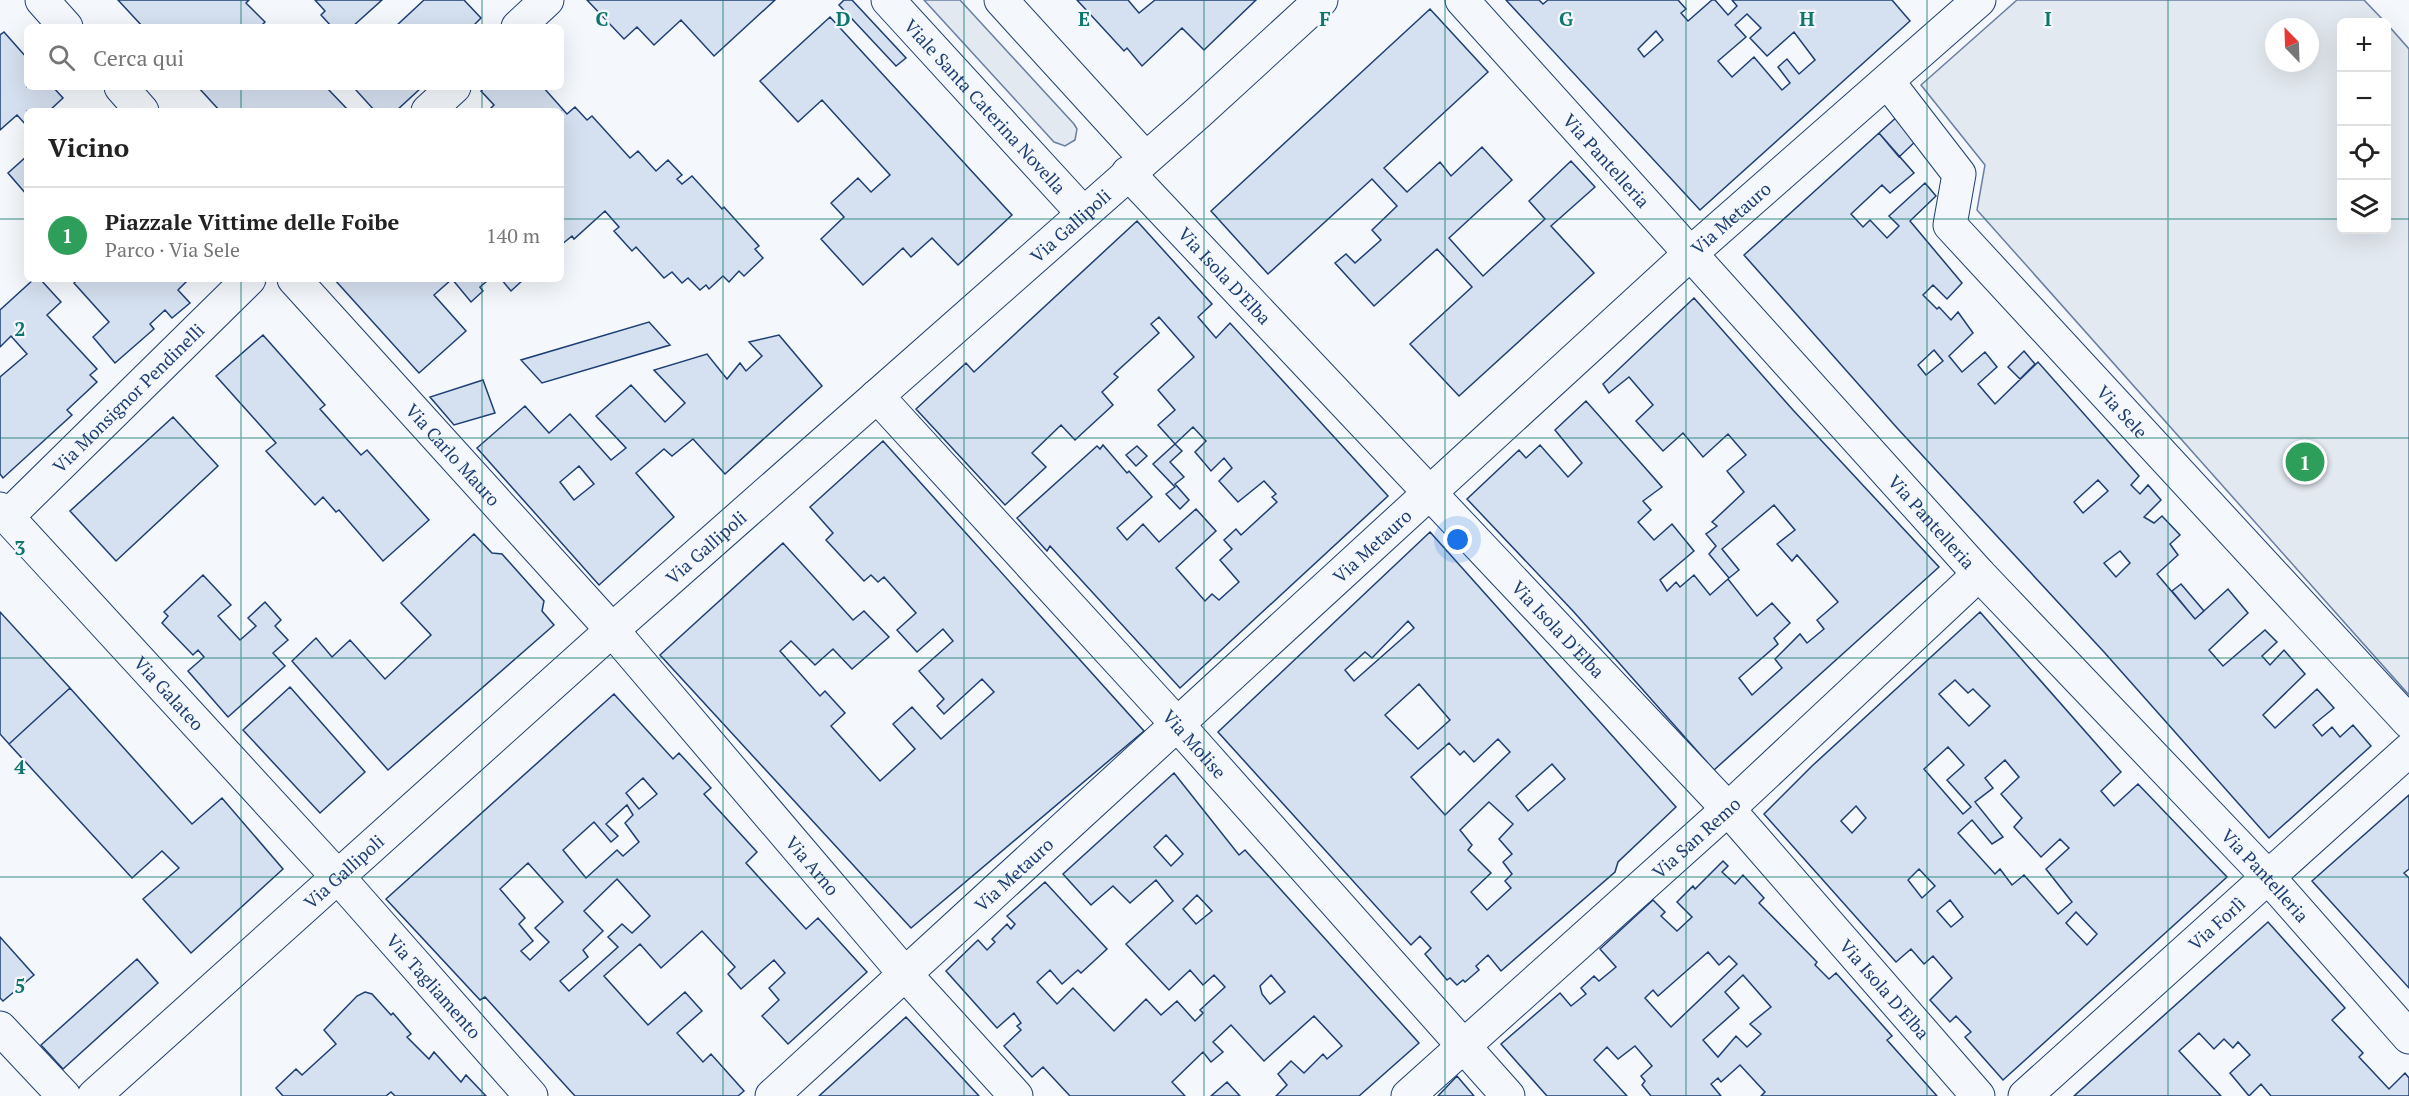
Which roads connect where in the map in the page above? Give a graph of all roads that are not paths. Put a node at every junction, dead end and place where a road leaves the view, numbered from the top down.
1 (42, 0) edge
2 (888, 0) edge
3 (1001, 0) edge
4 (1321, 0) edge
5 (1462, 0) edge
6 (1968, 3) edge
7 (63, 24) edge
8 (1888, 82) junction
9 (124, 90) edge
10 (451, 90) edge
11 (139, 108) edge
12 (431, 108) edge
13 (1136, 166) junction
14 (1083, 213) junction
15 (1691, 253) junction
16 (246, 282) edge
17 (297, 282) edge
18 (877, 396) junction
19 (1430, 492) junction
20 (3, 513) edge
21 (1979, 574) junction
22 (612, 630) junction
23 (2409, 722) edge
24 (1177, 724) junction
25 (2409, 750) edge
26 (1728, 809) junction
27 (338, 877) junction
28 (2268, 878) junction
29 (905, 974) junction
30 (0, 1028) edge
31 (2409, 1037) edge
32 (1462, 1046) junction
33 (64, 1096) edge
34 (93, 1096) edge
35 (531, 1096) edge
36 (772, 1096) edge
37 (1016, 1096) edge
38 (1408, 1096) edge
39 (1508, 1096) edge
40 (1978, 1096) edge
41 (2025, 1096) edge

1 - 7 street
2 - 14 street, Viale Santa Caterina Novella
3 - 13 street
4 - 13 street, Via Gallipoli
5 - 15 street, Via Pantelleria
6 - 8 street, Via Metauro
8 - 15 street, Via Metauro
8 - 23 street, Via Sele
9 - 11 street
10 - 12 street
13 - 14 street, Via Gallipoli
13 - 19 street, Via Isola D'Elba
14 - 18 street, Via Gallipoli
15 - 19 street, Via Metauro
15 - 21 street, Via Pantelleria
16 - 20 street, Via Monsignor Pendinelli
17 - 22 street, Via Carlo Mauro
18 - 22 street, Via Gallipoli
18 - 24 street, Via Molise
19 - 24 street, Via Metauro
19 - 26 street, Via Isola D'Elba
20 - 27 street, Via Galateo
21 - 26 street, Via San Remo
21 - 28 street, Via Pantelleria
22 - 27 street, Via Gallipoli
22 - 29 street, Via Arno
24 - 29 street, Via Metauro
24 - 32 street, Via Molise
25 - 28 street, Via Forlì
26 - 32 street, Via San Remo
26 - 40 street, Via Isola D'Elba
27 - 34 street, Via Gallipoli
27 - 35 street, Via Tagliamento
28 - 31 street, Via Pantelleria
28 - 41 street, Via Forlì
29 - 36 street, Via Metauro
29 - 37 street, Via Arno
30 - 33 street
32 - 38 street, Via San Remo
32 - 39 street, Via Molise

